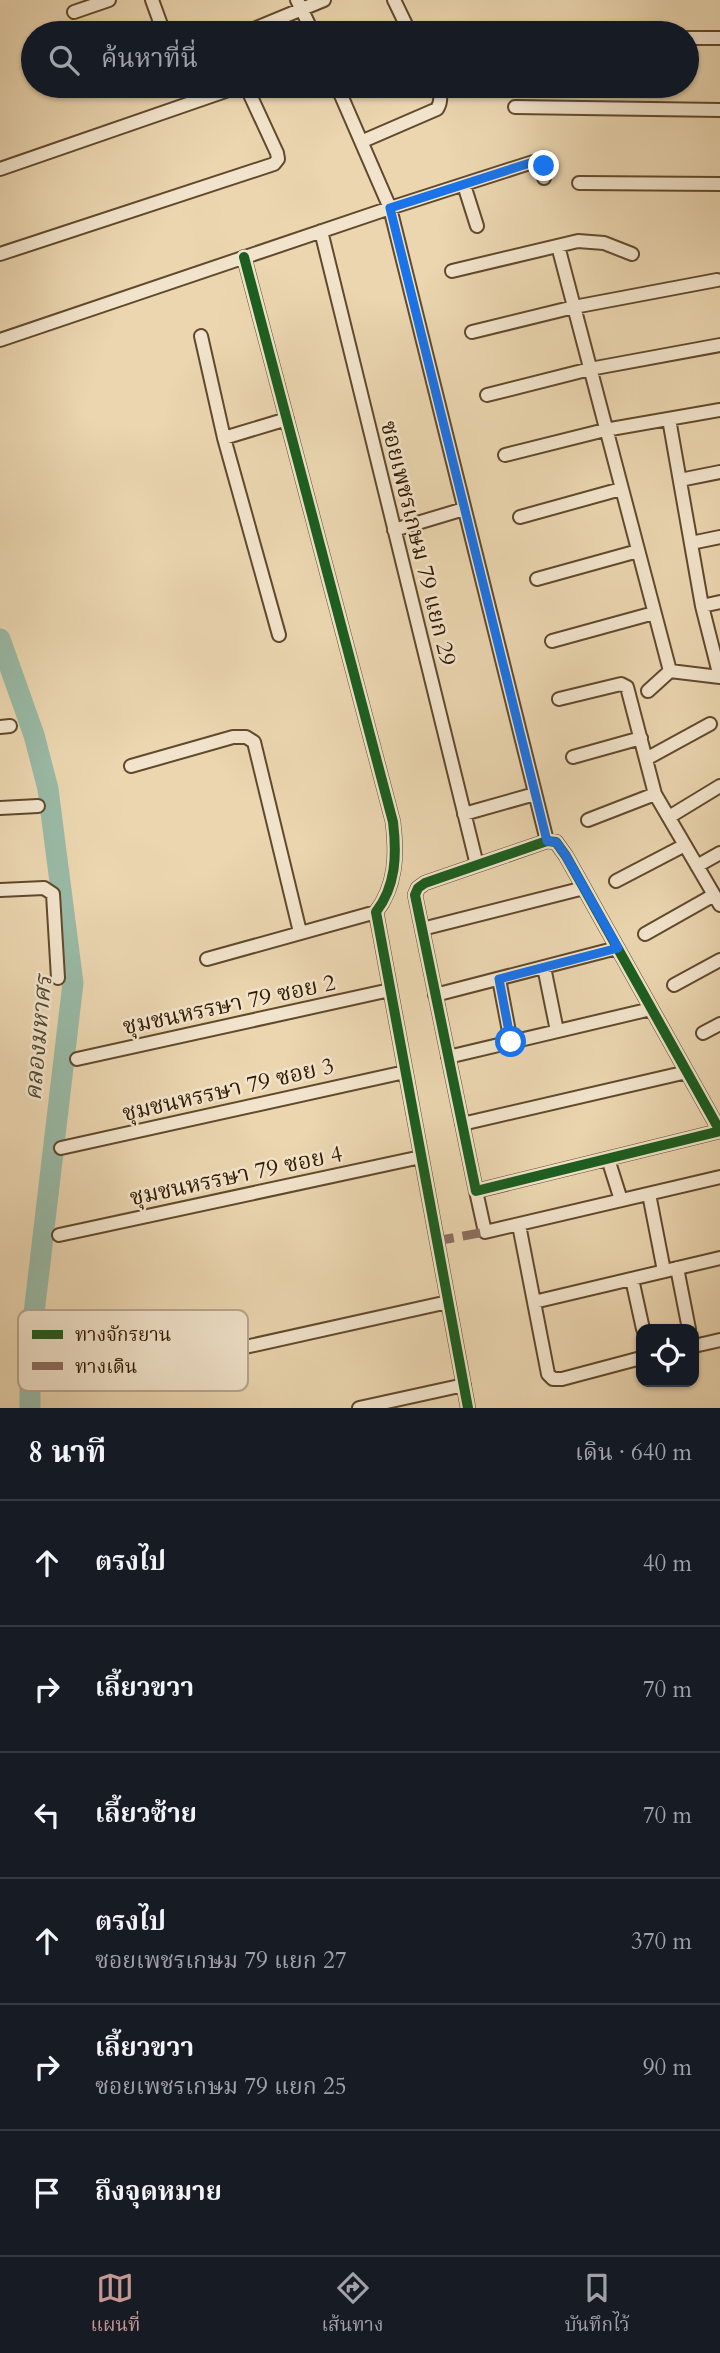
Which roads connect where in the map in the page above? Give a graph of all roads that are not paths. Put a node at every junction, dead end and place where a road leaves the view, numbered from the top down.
1 (109, 0) edge
2 (152, 0) edge
3 (324, 0) edge
4 (394, 0) edge
5 (300, 5) edge
6 (74, 12) dead end
7 (159, 21) edge
8 (268, 21) edge
9 (307, 21) edge
10 (404, 21) edge
11 (699, 38) edge
12 (720, 38) edge
13 (208, 98) edge
14 (249, 98) edge
15 (343, 98) edge
16 (440, 98) edge
17 (515, 107) dead end
18 (720, 110) edge
19 (363, 141) junction
20 (0, 169) edge
21 (544, 178) dead end
22 (579, 183) dead end
23 (720, 184) edge
24 (464, 185) junction
25 (390, 208) junction
26 (477, 226) dead end
27 (321, 231) junction
28 (558, 246) junction
29 (0, 254) edge
30 (632, 254) dead end
31 (244, 257) junction
32 (452, 271) dead end
33 (717, 280) dead end
34 (574, 307) junction
35 (472, 332) dead end
36 (201, 336) dead end
37 (0, 340) edge
38 (720, 345) edge
39 (590, 369) junction
40 (486, 395) dead end
41 (720, 410) edge
42 (287, 419) junction
43 (669, 419) junction
44 (605, 430) junction
45 (224, 438) junction
46 (505, 455) dead end
47 (720, 472) edge
48 (680, 480) junction
49 (621, 489) junction
50 (464, 509) junction
51 (520, 517) dead end
52 (394, 530) junction
53 (720, 537) edge
54 (691, 543) junction
55 (638, 551) junction
56 (537, 579) dead end
57 (720, 602) edge
58 (702, 606) junction
59 (654, 613) junction
60 (279, 635) dead end
61 (552, 641) dead end
62 (670, 671) junction
63 (719, 671) edge
64 (648, 691) dead end
65 (559, 699) dead end
66 (710, 724) dead end
67 (641, 738) junction
68 (573, 757) dead end
69 (646, 759) junction
70 (131, 766) dead end
71 (720, 786) edge
72 (535, 794) junction
73 (655, 794) junction
74 (38, 806) dead end
75 (0, 808) edge
76 (464, 814) junction
77 (669, 817) junction
78 (588, 820) dead end
79 (547, 841) junction
80 (685, 845) junction
81 (720, 853) edge
82 (477, 865) junction
83 (697, 866) junction
84 (616, 881) dead end
85 (584, 888) junction
86 (0, 890) edge
87 (717, 900) edge
88 (376, 912) junction
89 (422, 929) junction
90 (300, 932) junction
91 (645, 934) dead end
92 (618, 948) junction
93 (207, 959) dead end
94 (720, 960) edge
95 (544, 967) junction
96 (58, 978) dead end
97 (499, 979) junction
98 (674, 985) dead end
99 (390, 990) junction
100 (435, 995) junction
101 (651, 1009) junction
102 (720, 1024) edge
103 (557, 1031) junction
104 (703, 1033) dead end
105 (511, 1042) junction
106 (448, 1057) junction
107 (77, 1059) dead end
108 (405, 1072) junction
109 (687, 1072) junction
110 (462, 1124) junction
111 (720, 1131) edge
112 (61, 1148) dead end
113 (421, 1157) junction
114 (608, 1158) junction
115 (720, 1177) edge
116 (476, 1191) junction
117 (649, 1194) junction
118 (621, 1200) junction
119 (519, 1225) junction
120 (60, 1235) dead end
121 (720, 1258) edge
122 (670, 1270) junction
123 (632, 1279) junction
124 (448, 1302) junction
125 (534, 1302) junction
126 (642, 1324) edge
127 (687, 1324) edge
128 (720, 1340) edge
129 (699, 1345) edge
130 (248, 1346) edge
131 (636, 1359) edge
132 (464, 1385) junction
133 (359, 1408) edge
134 (468, 1408) edge

1 - 6 street
2 - 7 street
3 - 5 street
4 - 10 street
5 - 8 street
5 - 9 street
11 - 12 street
13 - 20 street
14 - 29 street
15 - 19 street
16 - 19 street
17 - 18 street
19 - 25 street
21 - 24 street
22 - 23 street
24 - 25 street
24 - 26 street
25 - 27 street
25 - 50 street
27 - 31 street
27 - 52 street, ซอยเพชรเกษม 79 แยก 29
28 - 30 street
28 - 32 street
28 - 34 street
31 - 37 street
31 - 42 street
33 - 34 street
34 - 35 street
34 - 39 street
36 - 45 street
38 - 39 street
39 - 40 street
39 - 44 street
41 - 43 street
42 - 45 street
42 - 88 street
43 - 44 street
43 - 48 street
44 - 46 street
44 - 49 street
45 - 60 street
47 - 48 street
48 - 54 street
49 - 51 street
49 - 55 street
50 - 52 street
50 - 72 street
52 - 76 street, ซอยเพชรเกษม 79 แยก 29
53 - 54 street
54 - 58 street
55 - 56 street
55 - 59 street
57 - 58 street
58 - 63 street
59 - 61 street
59 - 62 street
62 - 63 street
62 - 64 street
65 - 67 street
66 - 69 street
67 - 68 street
67 - 69 street
69 - 73 street
70 - 90 street
71 - 77 street
72 - 76 street
72 - 79 street
73 - 77 street
73 - 78 street
74 - 75 street
76 - 82 street, ซอยเพชรเกษม 79 แยก 29
77 - 80 street
79 - 82 street
79 - 85 street
80 - 83 street
80 - 84 street
81 - 83 street
82 - 89 street
83 - 87 street
85 - 89 street
85 - 92 street
86 - 96 street
87 - 91 street
88 - 90 street
88 - 99 street
89 - 100 street
90 - 93 street
92 - 95 street
92 - 101 street
94 - 98 street
95 - 97 street
95 - 103 street
97 - 100 street
97 - 105 street
99 - 107 street, ชุมชนหรรษา 79 ซอย 2
99 - 108 street
100 - 106 street
101 - 103 street
101 - 109 street
102 - 104 street
103 - 105 street
105 - 106 street
106 - 110 street
108 - 112 street, ชุมชนหรรษา 79 ซอย 3
108 - 113 street
109 - 110 street
109 - 111 street
110 - 116 street
111 - 114 street
113 - 120 street, ชุมชนหรรษา 79 ซอย 4
113 - 124 street
114 - 116 street
114 - 118 street
115 - 117 street
116 - 119 street
117 - 118 street
117 - 122 street
118 - 119 street
119 - 125 street
121 - 122 street
122 - 123 street
122 - 127 street
123 - 125 street
123 - 126 street
124 - 130 street
124 - 132 street
125 - 131 street
128 - 129 street
132 - 133 street
132 - 134 street

